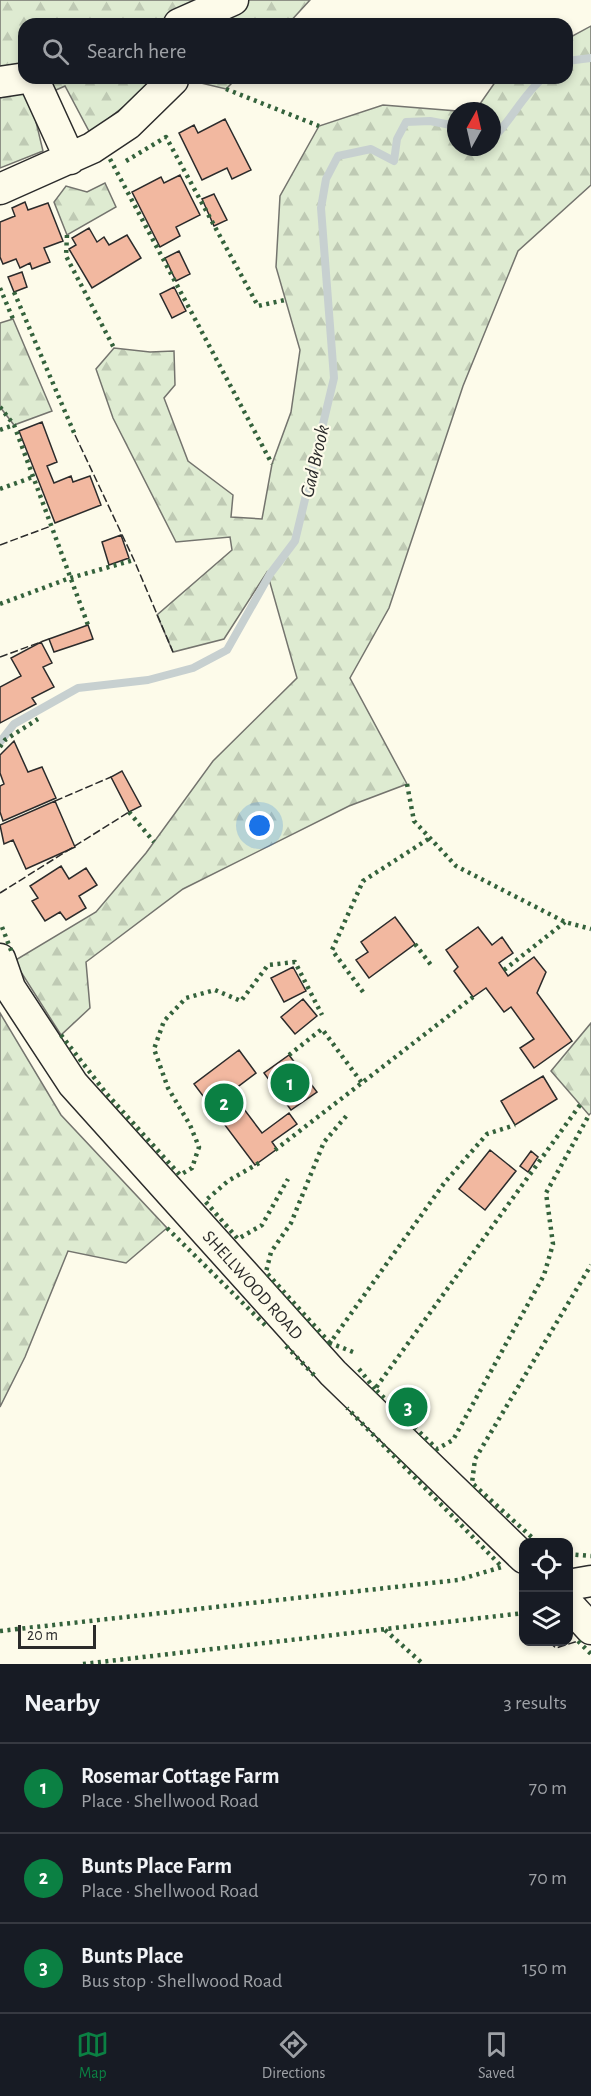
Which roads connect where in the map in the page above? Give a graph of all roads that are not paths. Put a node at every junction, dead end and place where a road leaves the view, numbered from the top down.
1 (233, 0) edge
2 (192, 18) edge
3 (18, 79) edge
4 (0, 82) edge
5 (36, 84) edge
6 (169, 84) edge
7 (70, 159) junction
8 (0, 189) edge
9 (0, 959) edge
10 (519, 1553) edge
11 (591, 1581) edge
12 (573, 1583) edge
13 (573, 1609) edge
14 (591, 1629) edge

1 - 2 street
3 - 4 street
5 - 7 street
6 - 7 street
7 - 8 street
9 - 10 street, SHELLWOOD ROAD
11 - 12 street
13 - 14 street

